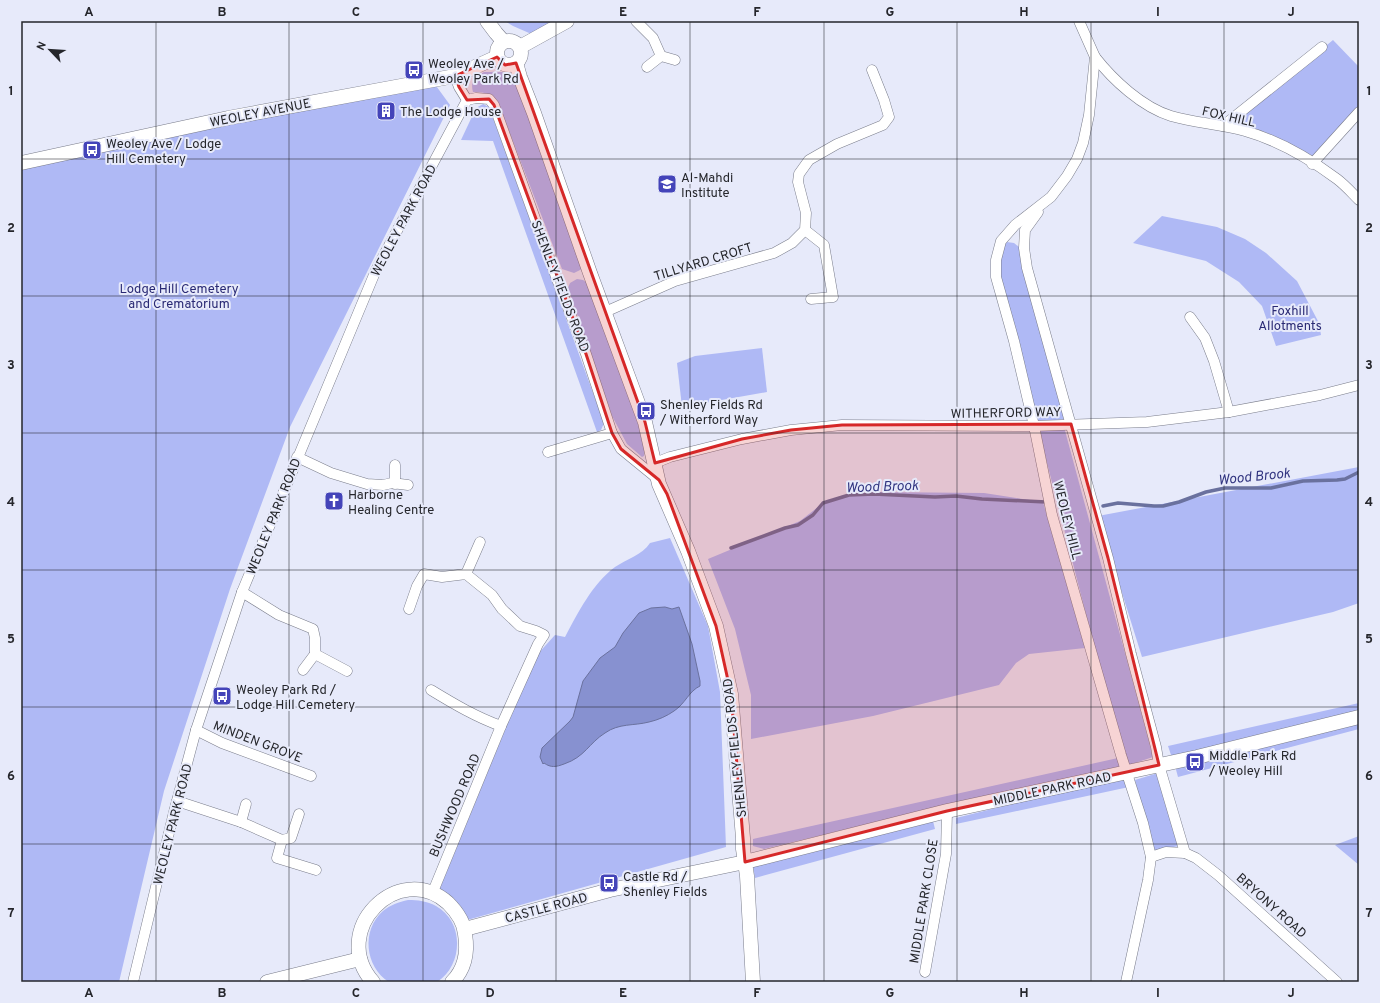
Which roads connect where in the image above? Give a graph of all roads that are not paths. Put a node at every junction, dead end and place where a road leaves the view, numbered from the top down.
1 (487, 21) edge
2 (567, 21) edge
3 (636, 21) edge
4 (1078, 21) edge
5 (504, 42) junction
6 (520, 47) junction
7 (1322, 47) dead end
8 (661, 56) junction
9 (497, 57) junction
10 (1095, 57) junction
11 (675, 60) dead end
12 (516, 63) junction
13 (647, 67) dead end
14 (872, 70) dead end
15 (455, 76) junction
16 (467, 100) junction
17 (1359, 112) edge
18 (1223, 126) junction
19 (21, 163) edge
20 (1312, 164) junction
21 (1359, 200) edge
22 (1044, 204) junction
23 (805, 230) junction
24 (811, 299) dead end
25 (605, 312) junction
26 (1190, 317) dead end
27 (1359, 385) edge
28 (1229, 412) junction
29 (1071, 424) junction
30 (1034, 426) junction
31 (612, 433) junction
32 (548, 452) dead end
33 (297, 457) junction
34 (655, 463) junction
35 (395, 465) dead end
36 (659, 480) junction
37 (395, 484) junction
38 (408, 485) dead end
39 (480, 542) dead end
40 (466, 574) junction
41 (242, 592) junction
42 (409, 609) dead end
43 (315, 654) junction
44 (302, 670) dead end
45 (347, 671) dead end
46 (431, 690) dead end
47 (1359, 717) edge
48 (501, 726) junction
49 (196, 730) junction
50 (1159, 765) junction
51 (1126, 772) junction
52 (311, 776) dead end
53 (177, 801) junction
54 (246, 804) dead end
55 (947, 810) junction
56 (299, 814) dead end
57 (241, 822) junction
58 (282, 840) junction
59 (1185, 853) junction
60 (1151, 857) junction
61 (745, 862) junction
62 (316, 870) dead end
63 (432, 894) junction
64 (465, 929) junction
65 (360, 959) junction
66 (925, 972) dead end
67 (133, 982) edge
68 (267, 982) edge
69 (373, 982) edge
70 (452, 982) edge
71 (753, 982) edge
72 (1126, 982) edge
73 (1338, 982) edge

1 - 5 street
2 - 6 street
3 - 8 street
4 - 10 street
5 - 6 street
5 - 9 street
6 - 12 street
7 - 18 street
8 - 11 street
8 - 13 street
9 - 12 street
9 - 15 street, WEOLEY AVENUE
10 - 18 street, FOX HILL
10 - 22 street, WEOLEY HILL
12 - 25 street, SHENLEY FIELDS ROAD
14 - 23 street
15 - 16 street
15 - 19 street, WEOLEY AVENUE
16 - 31 street, SHENLEY FIELDS ROAD
16 - 33 street, WEOLEY PARK ROAD
17 - 20 street
18 - 20 street, FOX HILL
20 - 21 street, FOX HILL
22 - 29 street, WEOLEY HILL
22 - 30 street, WEOLEY HILL
23 - 24 street
23 - 25 street, TILLYARD CROFT
25 - 34 street, SHENLEY FIELDS ROAD
26 - 28 street
27 - 28 street, WITHERFORD WAY
28 - 29 street, WITHERFORD WAY
29 - 30 street, WITHERFORD WAY
29 - 50 street, WEOLEY HILL
30 - 34 street, WITHERFORD WAY
30 - 51 street, WEOLEY HILL
31 - 32 street
31 - 36 street, SHENLEY FIELDS ROAD
33 - 37 street
33 - 41 street, WEOLEY PARK ROAD
34 - 36 street, SHENLEY FIELDS ROAD
35 - 37 street
36 - 61 street, SHENLEY FIELDS ROAD
37 - 38 street
39 - 40 street
40 - 42 street
40 - 48 street, BUSHWOOD ROAD
41 - 43 street
41 - 49 street, WEOLEY PARK ROAD
43 - 44 street
43 - 45 street
46 - 48 street
47 - 50 street, MIDDLE PARK ROAD
48 - 63 street, BUSHWOOD ROAD
49 - 52 street, MINDEN GROVE
49 - 53 street, WEOLEY PARK ROAD
50 - 51 street, MIDDLE PARK ROAD
50 - 59 street
51 - 55 street, MIDDLE PARK ROAD
51 - 60 street, WEOLEY HILL
53 - 57 street
53 - 67 street, WEOLEY PARK ROAD
54 - 57 street
55 - 61 street, MIDDLE PARK ROAD
55 - 66 street, MIDDLE PARK CLOSE
56 - 58 street
57 - 58 street
58 - 62 street
59 - 60 street, BRYONY ROAD
59 - 73 street, BRYONY ROAD
60 - 72 street
61 - 64 street, CASTLE ROAD
61 - 71 street, SHENLEY FIELDS ROAD
63 - 64 street
63 - 65 street
64 - 70 street
65 - 68 street
65 - 69 street

